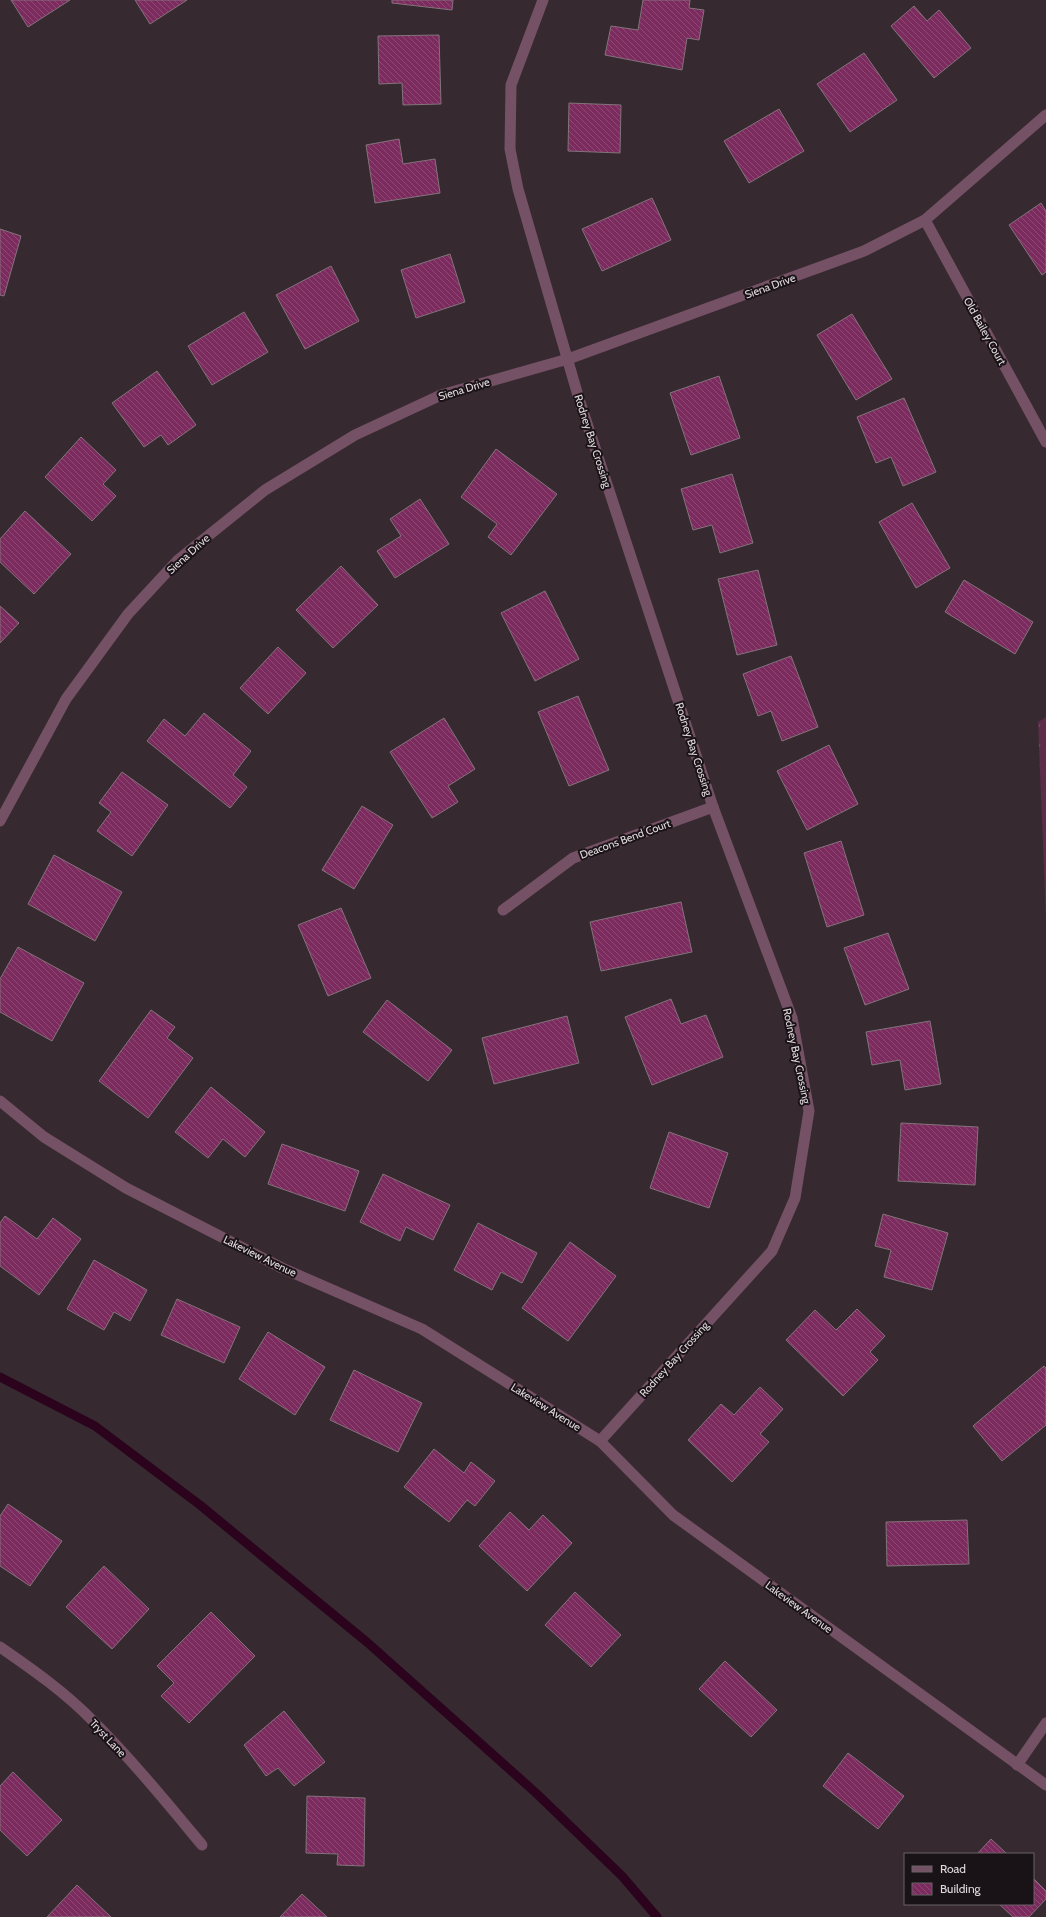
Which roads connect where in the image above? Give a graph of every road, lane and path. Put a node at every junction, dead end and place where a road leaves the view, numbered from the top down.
1 (543, 0) edge
2 (1046, 115) edge
3 (925, 220) junction
4 (568, 359) junction
5 (1046, 442) edge
6 (713, 807) junction
7 (0, 821) edge
8 (503, 910) dead end
9 (0, 1101) edge
10 (600, 1441) junction
11 (0, 1647) edge
12 (1046, 1723) edge
13 (1017, 1764) junction
14 (1046, 1784) edge
15 (202, 1845) dead end

1 - 4 street, Rodney Bay Crossing
2 - 3 street, Siena Drive
3 - 4 street, Siena Drive
3 - 5 street, Old Bailey Court
4 - 6 street, Rodney Bay Crossing
4 - 7 street, Siena Drive
6 - 8 street, Deacons Bend Court
6 - 10 street, Rodney Bay Crossing
9 - 10 street, Lakeview Avenue
10 - 13 street, Lakeview Avenue
11 - 15 street, Tryst Lane
12 - 13 street
13 - 14 street, Lakeview Avenue

